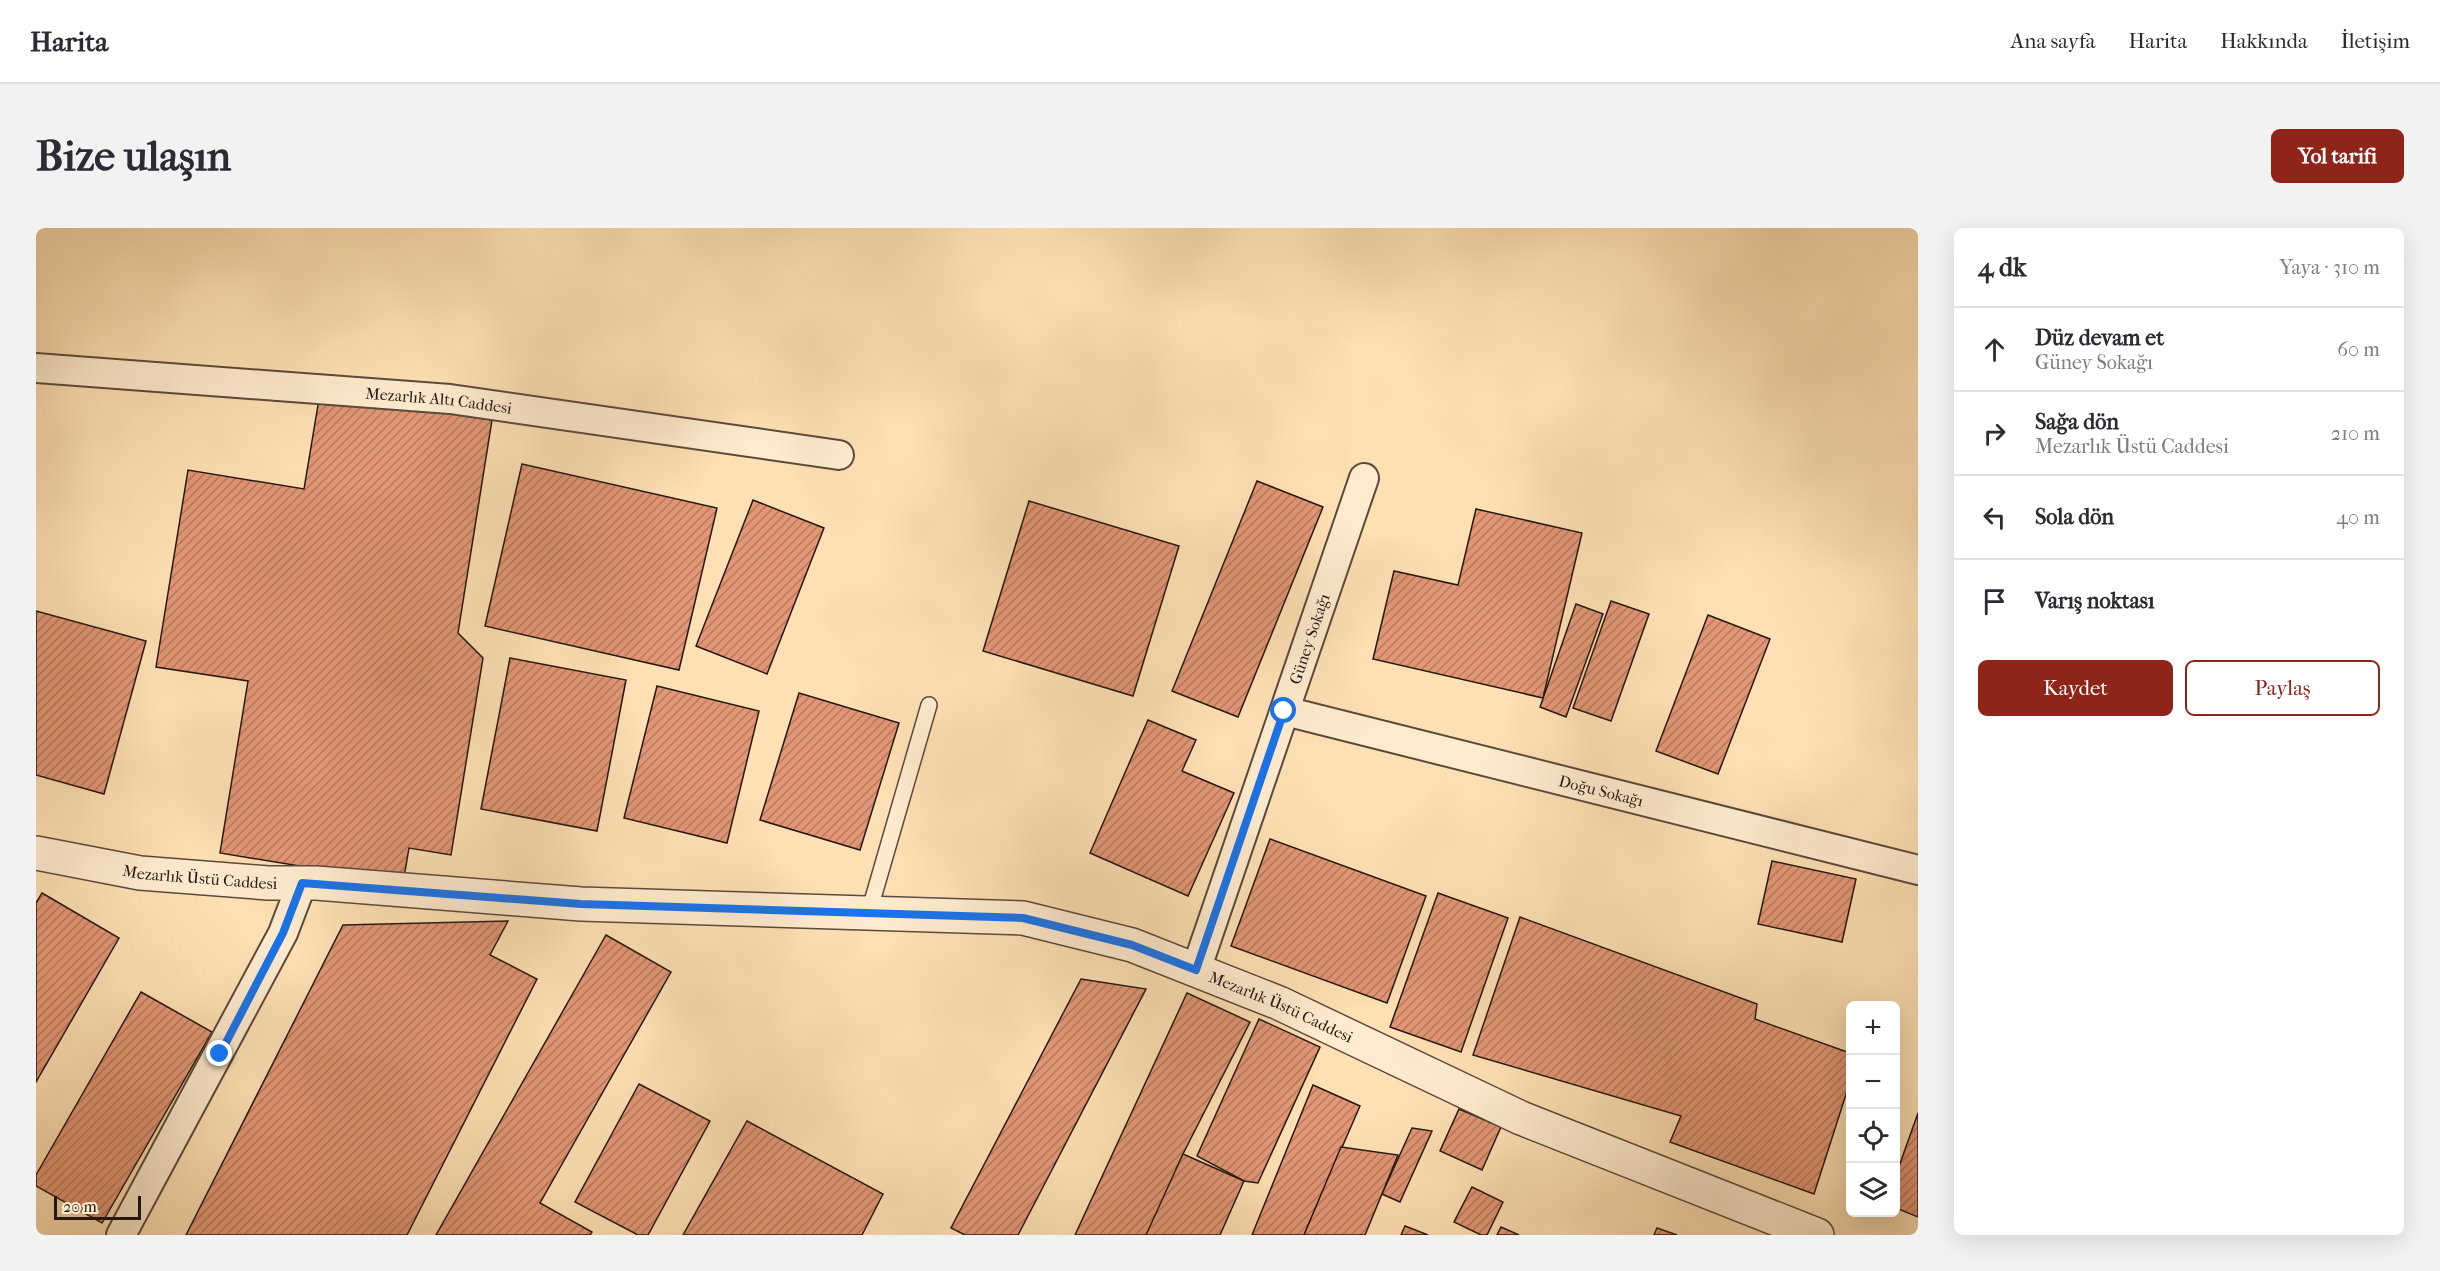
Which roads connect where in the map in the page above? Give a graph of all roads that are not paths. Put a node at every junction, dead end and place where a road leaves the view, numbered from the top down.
1 (36, 368) edge
2 (839, 455) dead end
3 (1364, 478) dead end
4 (929, 705) dead end
5 (1284, 711) junction
6 (36, 853) edge
7 (1918, 870) edge
8 (302, 883) junction
9 (869, 912) junction
10 (1196, 970) junction
11 (121, 1235) edge
12 (1816, 1235) edge

1 - 2 street, Mezarlık Altı Caddesi
3 - 5 street, Güney Sokağı
4 - 9 lane
5 - 7 street, Doğu Sokağı
5 - 10 street, Güney Sokağı
6 - 8 street, Mezarlık Üstü Caddesi
8 - 9 street, Mezarlık Üstü Caddesi
8 - 11 street
9 - 10 street, Mezarlık Üstü Caddesi
10 - 12 street, Mezarlık Üstü Caddesi

